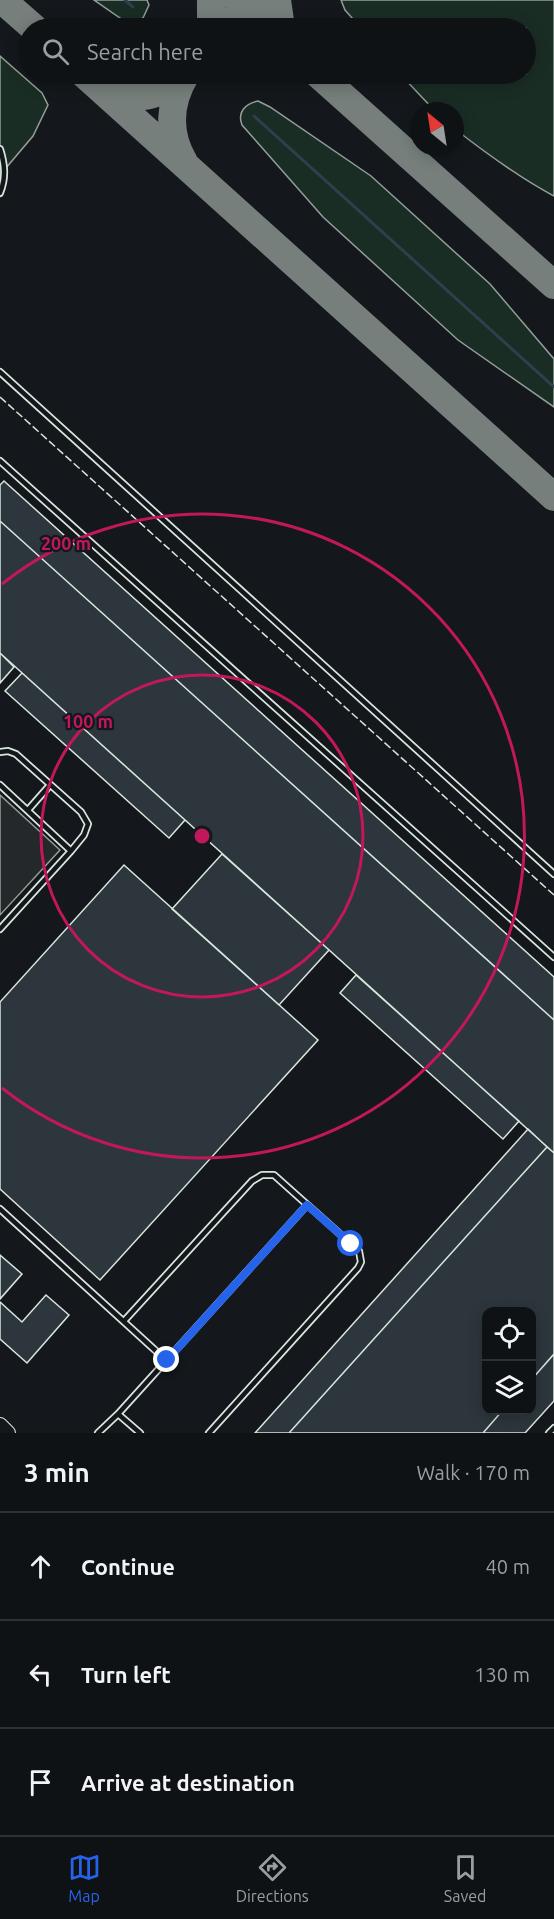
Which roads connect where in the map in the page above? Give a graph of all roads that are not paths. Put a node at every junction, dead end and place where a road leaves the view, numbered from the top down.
1 (0, 149) edge
2 (0, 193) edge
3 (0, 372) edge
4 (0, 461) edge
5 (0, 752) edge
6 (0, 785) edge
7 (50, 785) junction
8 (28, 810) junction
9 (71, 851) junction
10 (554, 874) edge
11 (0, 929) edge
12 (554, 957) edge
13 (307, 1205) junction
14 (0, 1209) edge
15 (124, 1321) junction
16 (167, 1360) junction
17 (118, 1414) junction
18 (0, 1425) edge
19 (554, 1428) edge
20 (8, 1433) edge
21 (98, 1433) edge
22 (140, 1433) edge
23 (209, 1433) edge
24 (549, 1433) edge

1 - 2 lane
3 - 10 lane
4 - 12 lane
5 - 7 lane
6 - 8 lane
7 - 8 lane
7 - 9 lane
8 - 9 lane
9 - 11 lane
13 - 15 lane
13 - 16 lane
13 - 23 lane
14 - 15 lane
15 - 16 lane
16 - 17 lane
17 - 21 lane
17 - 22 lane
18 - 20 street
19 - 24 lane

